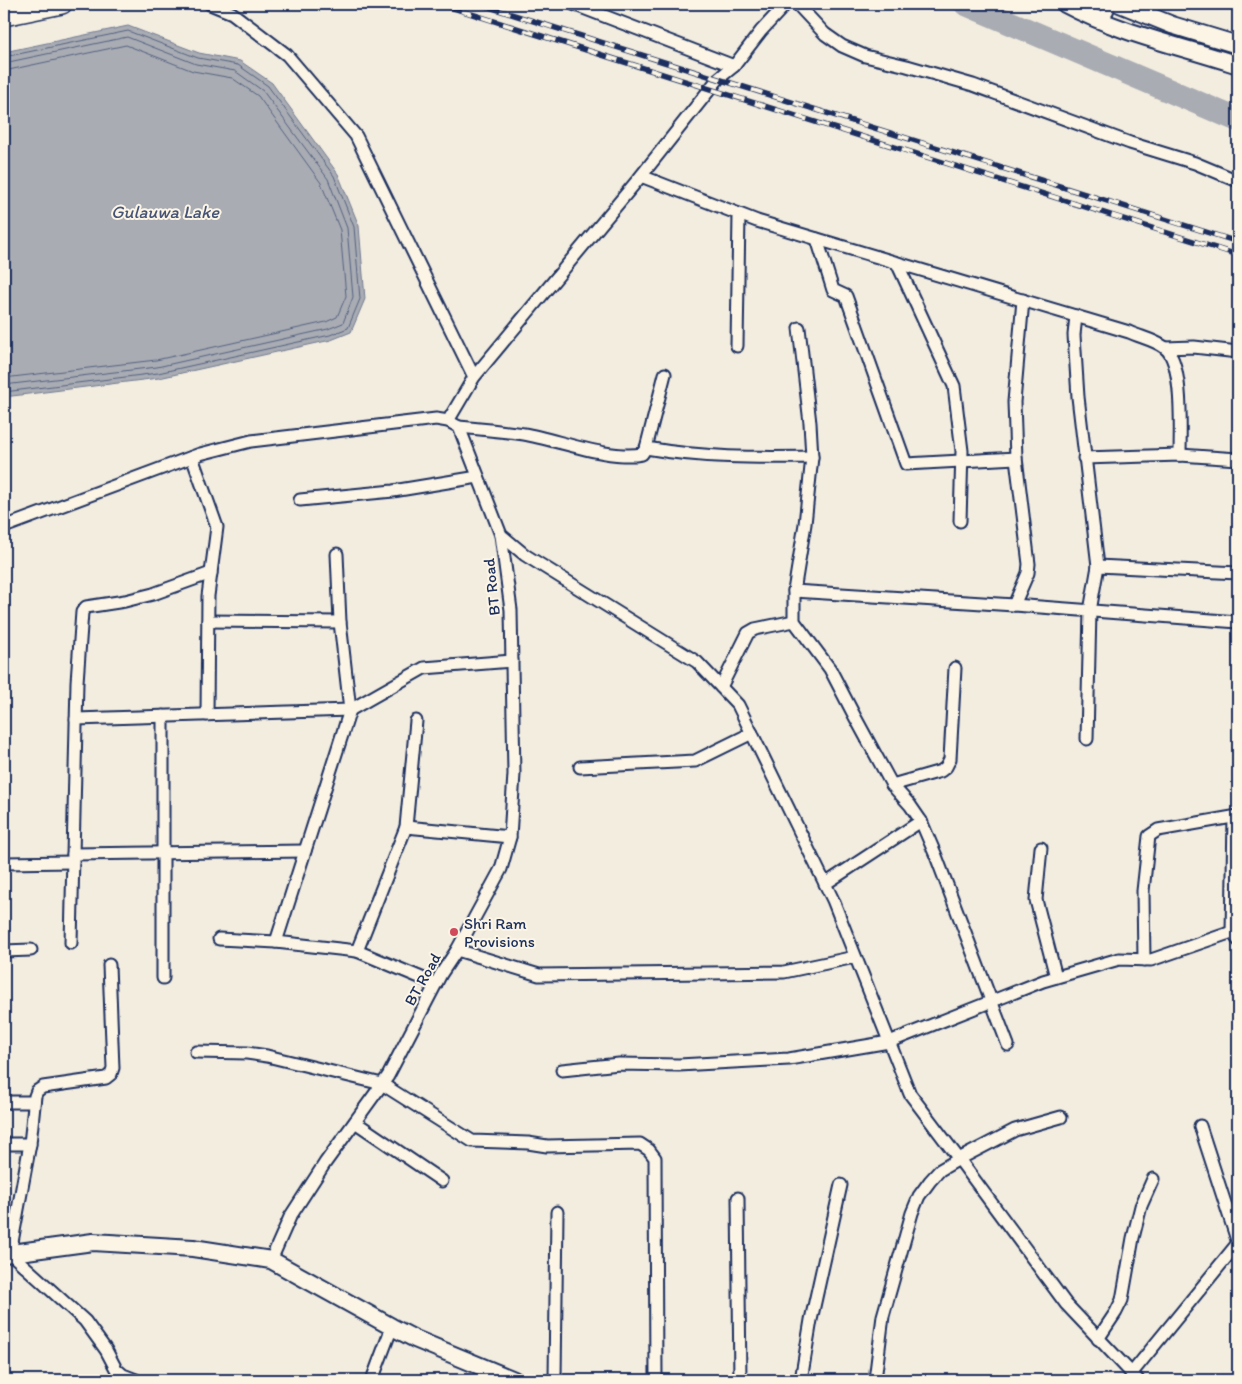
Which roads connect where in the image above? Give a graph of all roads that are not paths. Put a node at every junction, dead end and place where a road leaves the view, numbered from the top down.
1 (62, 4) edge
2 (210, 4) edge
3 (573, 4) edge
4 (786, 4) edge
5 (797, 4) edge
6 (1065, 4) edge
7 (1110, 4) edge
8 (1120, 4) edge
9 (4, 16) edge
10 (1103, 22) junction
11 (1238, 45) edge
12 (1238, 65) edge
13 (734, 66) junction
14 (641, 176) junction
15 (1238, 180) edge
16 (739, 214) junction
17 (817, 239) junction
18 (897, 263) junction
19 (1023, 300) junction
20 (1076, 316) junction
21 (799, 328) dead end
22 (736, 346) dead end
23 (1165, 348) junction
24 (1238, 352) edge
25 (665, 374) dead end
26 (474, 377) junction
27 (448, 421) junction
28 (459, 427) junction
29 (646, 448) junction
30 (1180, 455) junction
31 (812, 457) junction
32 (192, 458) junction
33 (1016, 458) junction
34 (1084, 458) junction
35 (1238, 459) edge
36 (962, 460) junction
37 (478, 477) junction
38 (300, 500) dead end
39 (960, 521) dead end
40 (4, 527) edge
41 (501, 535) junction
42 (337, 554) dead end
43 (1098, 566) junction
44 (211, 573) junction
45 (1238, 573) edge
46 (794, 591) junction
47 (1014, 605) junction
48 (1090, 611) junction
49 (208, 620) junction
50 (794, 621) junction
51 (340, 622) junction
52 (1238, 622) edge
53 (512, 661) junction
54 (955, 668) dead end
55 (721, 686) junction
56 (350, 710) junction
57 (207, 715) junction
58 (162, 716) junction
59 (76, 719) junction
60 (416, 721) dead end
61 (752, 733) junction
62 (1087, 739) dead end
63 (580, 767) dead end
64 (892, 785) junction
65 (1236, 816) edge
66 (921, 821) junction
67 (406, 827) junction
68 (510, 837) junction
69 (1041, 848) dead end
70 (305, 851) junction
71 (164, 853) junction
72 (73, 858) junction
73 (4, 863) edge
74 (825, 884) junction
75 (1235, 936) edge
76 (219, 939) dead end
77 (71, 942) dead end
78 (276, 942) junction
79 (31, 950) dead end
80 (357, 950) junction
81 (457, 950) junction
82 (4, 951) edge
83 (855, 957) junction
84 (1144, 960) junction
85 (109, 965) dead end
86 (1056, 977) junction
87 (164, 978) dead end
88 (436, 984) junction
89 (990, 1002) junction
90 (889, 1042) junction
91 (1008, 1045) dead end
92 (196, 1052) dead end
93 (562, 1070) dead end
94 (382, 1084) junction
95 (4, 1102) edge
96 (34, 1102) junction
97 (1061, 1117) dead end
98 (355, 1122) junction
99 (1200, 1126) dead end
100 (4, 1144) edge
101 (30, 1144) junction
102 (959, 1158) junction
103 (1153, 1179) dead end
104 (442, 1181) dead end
105 (841, 1185) dead end
106 (738, 1198) dead end
107 (557, 1212) dead end
108 (1238, 1243) edge
109 (7, 1254) edge
110 (271, 1260) junction
111 (392, 1327) junction
112 (1098, 1339) junction
113 (116, 1368) junction
114 (1135, 1377) edge
115 (111, 1380) edge
116 (136, 1380) edge
117 (372, 1380) edge
118 (514, 1380) edge
119 (555, 1380) edge
120 (656, 1380) edge
121 (740, 1380) edge
122 (801, 1380) edge
123 (875, 1380) edge

1 - 9 main road
2 - 26 street
3 - 13 street
4 - 13 street
5 - 15 street
6 - 10 street
7 - 10 street
8 - 11 street
10 - 12 street
13 - 14 street
14 - 16 street
14 - 26 street
16 - 17 street
16 - 22 street
17 - 18 street
17 - 36 street
18 - 19 street
18 - 36 street
19 - 20 street
19 - 33 street
20 - 23 street
20 - 34 street
21 - 31 street
23 - 24 street
23 - 30 street
25 - 29 street
26 - 27 street
27 - 28 street
27 - 32 street
28 - 29 street
28 - 37 street
29 - 31 street
30 - 34 street
30 - 35 street
31 - 46 street
32 - 40 street
32 - 44 street
33 - 36 street
33 - 47 street
34 - 43 street
36 - 39 street
37 - 38 street
37 - 41 street
41 - 53 street, BT Road
41 - 55 street
42 - 51 street
43 - 45 street
43 - 48 street
44 - 49 street
44 - 59 street
46 - 47 street
46 - 50 street
47 - 48 street
48 - 52 street
48 - 62 street
49 - 51 street
49 - 57 street
50 - 55 street
50 - 64 street
51 - 56 street
53 - 56 street
53 - 68 street, BT Road
54 - 64 street
55 - 61 street
56 - 57 street
56 - 70 street
57 - 58 street
58 - 59 street
58 - 71 street
59 - 72 street
60 - 67 street
61 - 63 street
61 - 74 street
64 - 66 street
65 - 75 street
65 - 84 street
66 - 74 street
66 - 89 street
67 - 68 street
67 - 80 street
68 - 81 street, BT Road
69 - 86 street
70 - 71 street
70 - 78 street
71 - 72 street
71 - 87 street
72 - 73 street
72 - 77 street
74 - 83 street
75 - 84 street
76 - 78 street
78 - 80 street
79 - 82 street
80 - 88 street
81 - 83 street
81 - 88 street, BT Road
83 - 90 street
84 - 86 street
85 - 96 street
86 - 89 street
88 - 94 street, BT Road
89 - 90 street
89 - 91 street
90 - 93 street
90 - 102 street
92 - 94 street
94 - 98 street, BT Road
94 - 120 street
95 - 96 street
96 - 101 street
97 - 102 street
98 - 104 street
98 - 110 street, BT Road
99 - 108 street
100 - 101 street
101 - 109 street
102 - 112 street
102 - 123 street
103 - 112 street
105 - 122 street
106 - 121 street
107 - 119 street
108 - 114 street
109 - 110 street
109 - 113 street
110 - 111 street
111 - 117 street
111 - 118 street
112 - 114 street
113 - 115 street
113 - 116 street

